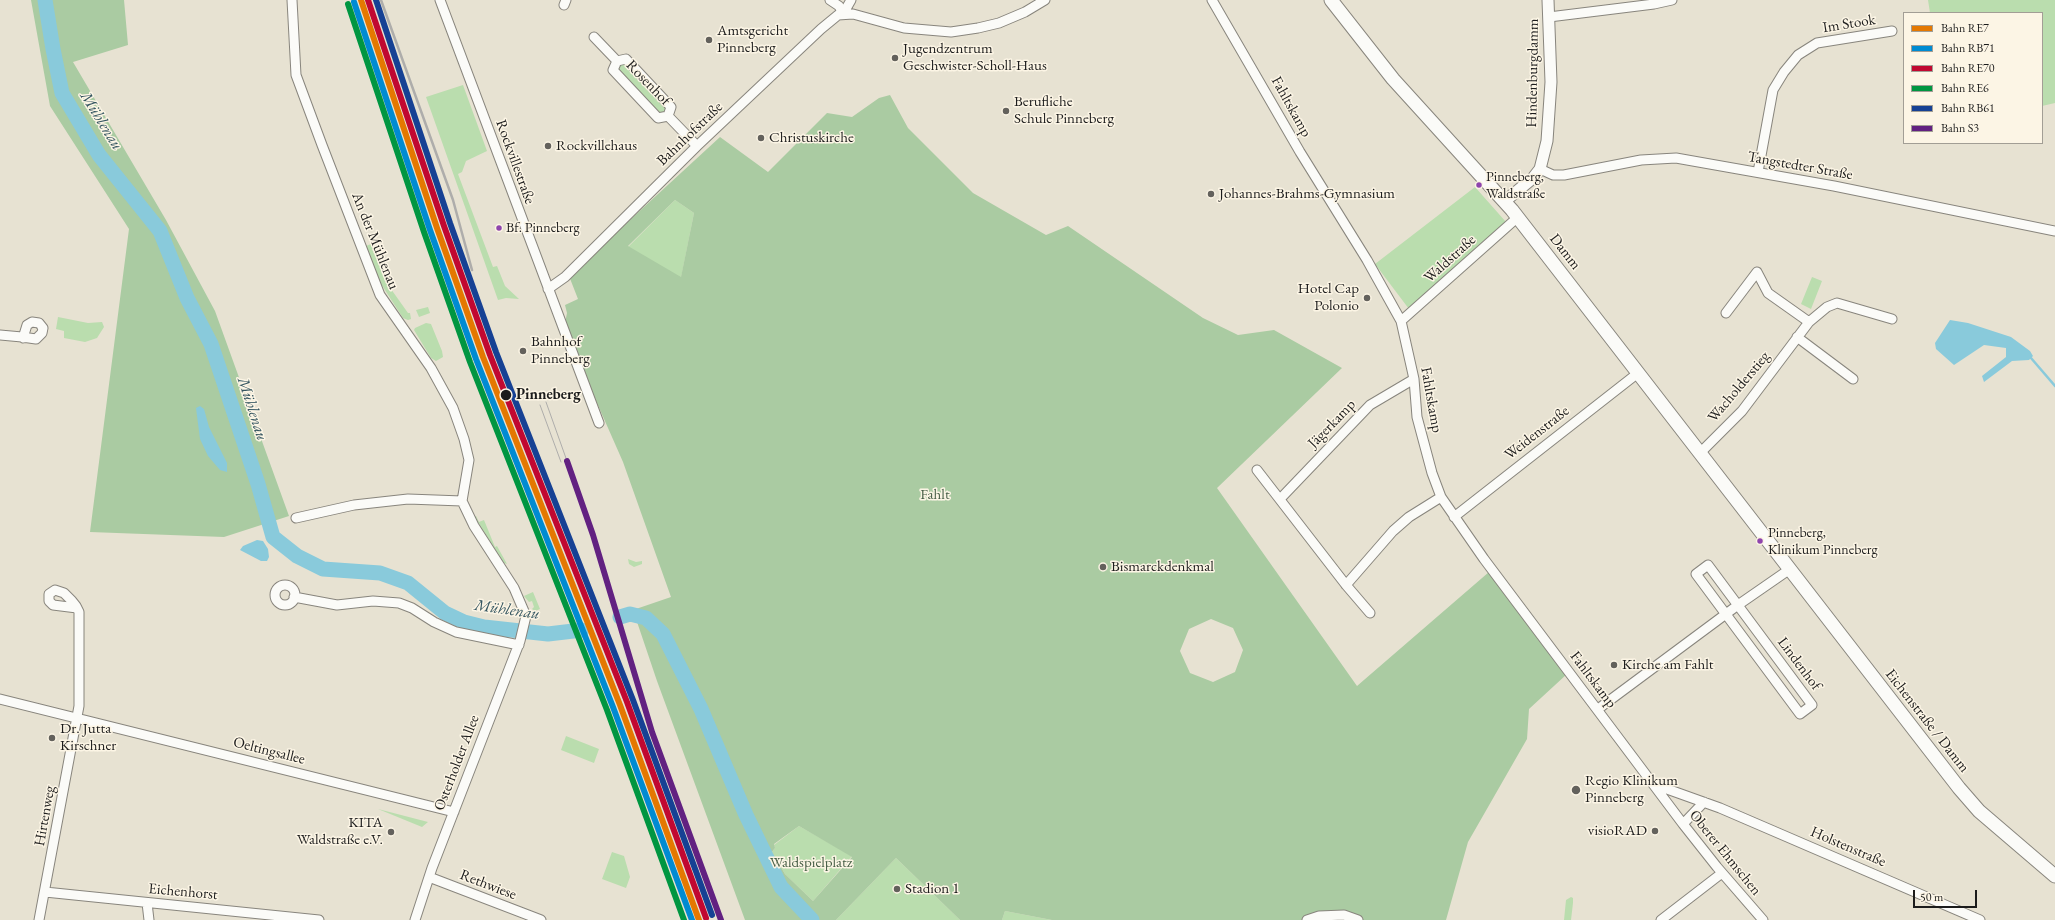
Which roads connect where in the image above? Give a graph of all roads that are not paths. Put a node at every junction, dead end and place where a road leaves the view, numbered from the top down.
1 (292, 0) edge
2 (440, 0) edge
3 (830, 0) edge
4 (851, 0) edge
5 (1045, 0) edge
6 (1212, 0) edge
7 (1331, 0) edge
8 (1548, 0) edge
9 (1672, 0) edge
10 (843, 14) junction
11 (1549, 17) junction
12 (1892, 31) dead end
13 (594, 37) dead end
14 (617, 61) junction
15 (668, 116) junction
16 (697, 146) junction
17 (1540, 169) junction
18 (1758, 172) junction
19 (1505, 201) junction
20 (1518, 217) junction
21 (2055, 231) edge
22 (548, 289) junction
23 (1726, 313) dead end
24 (1892, 320) dead end
25 (1401, 321) junction
26 (1809, 322) junction
27 (0, 334) edge
28 (1797, 337) junction
29 (23, 338) dead end
30 (1638, 372) junction
31 (1414, 379) junction
32 (1853, 379) dead end
33 (599, 423) dead end
34 (1700, 453) junction
35 (1258, 470) dead end
36 (1441, 498) junction
37 (1280, 500) junction
38 (462, 501) junction
39 (1454, 516) junction
40 (296, 518) dead end
41 (1762, 534) joint
42 (1790, 569) junction
43 (1346, 585) junction
44 (294, 597) dead end
45 (1738, 605) junction
46 (77, 608) dead end
47 (1370, 613) dead end
48 (1726, 614) junction
49 (520, 643) junction
50 (0, 699) edge
51 (1598, 709) junction
52 (77, 717) junction
53 (1653, 784) junction
54 (1704, 802) junction
55 (454, 812) junction
56 (1683, 824) junction
57 (1722, 873) junction
58 (2055, 876) edge
59 (429, 877) junction
60 (45, 892) junction
61 (147, 903) junction
62 (40, 920) edge
63 (149, 920) edge
64 (319, 920) edge
65 (415, 920) edge
66 (538, 920) edge
67 (1307, 920) edge
68 (1358, 920) edge
69 (1660, 920) edge
70 (1763, 920) edge
71 (1980, 920) edge

1 - 38 street, An der Mühlenau
2 - 22 street, Rockvillestraße
3 - 10 street
4 - 10 street, Bahnhofstraße
5 - 10 street
6 - 25 street, Fahltskamp
7 - 19 main road, Damm
8 - 11 street, Hindenburgdamm
9 - 11 street
10 - 16 street, Bahnhofstraße
11 - 17 street, Hindenburgdamm
12 - 18 street, Im Stook
13 - 14 street, Rosenhof
14 - 15 street, Rosenhof
14 - 15 street, Rosenhof
15 - 16 street, Rosenhof
16 - 22 street, Bahnhofstraße
17 - 18 street, Tangstedter Straße
17 - 19 street
18 - 21 street, Tangstedter Straße
19 - 20 main road, Damm
20 - 25 street, Waldstraße
20 - 30 main road, Damm
22 - 33 street, Rockvillestraße
23 - 26 street
24 - 26 street, Wacholderstieg
25 - 31 street, Fahltskamp
26 - 28 street, Wacholderstieg
27 - 29 street
28 - 32 street
28 - 34 street, Wacholderstieg
30 - 34 main road, Damm
30 - 39 street, Weidenstraße
31 - 36 street, Fahltskamp
31 - 37 street, Jägerkamp
34 - 41 main road, Damm
35 - 37 street
36 - 39 street, Fahltskamp
36 - 43 street
37 - 43 street
38 - 40 street
38 - 49 street, Osterholder Allee
39 - 51 street, Fahltskamp
41 - 42 main road, Eichenstraße / Damm
42 - 45 street
42 - 58 main road, Eichenstraße / Damm
43 - 47 street
44 - 49 street
45 - 48 street
45 - 48 street, Lindenhof
45 - 48 street, Lindenhof
46 - 52 street
48 - 51 street
49 - 55 street, Osterholder Allee
50 - 52 street, Oeltingsallee
51 - 53 street, Fahltskamp
52 - 55 street, Oeltingsallee
52 - 60 street, Hirtenweg
53 - 54 street, Holstenstraße
53 - 56 street, Oberer Ehmschen
54 - 56 street
54 - 71 street, Holstenstraße
55 - 59 street, Osterholder Allee
56 - 57 street, Oberer Ehmschen
57 - 69 street
57 - 70 street, Oberer Ehmschen
59 - 65 street, Osterholder Allee
59 - 66 street, Rethwiese
60 - 61 street, Eichenhorst
60 - 62 street, Hirtenweg
61 - 63 street
61 - 64 street, Eichenhorst
67 - 68 street

